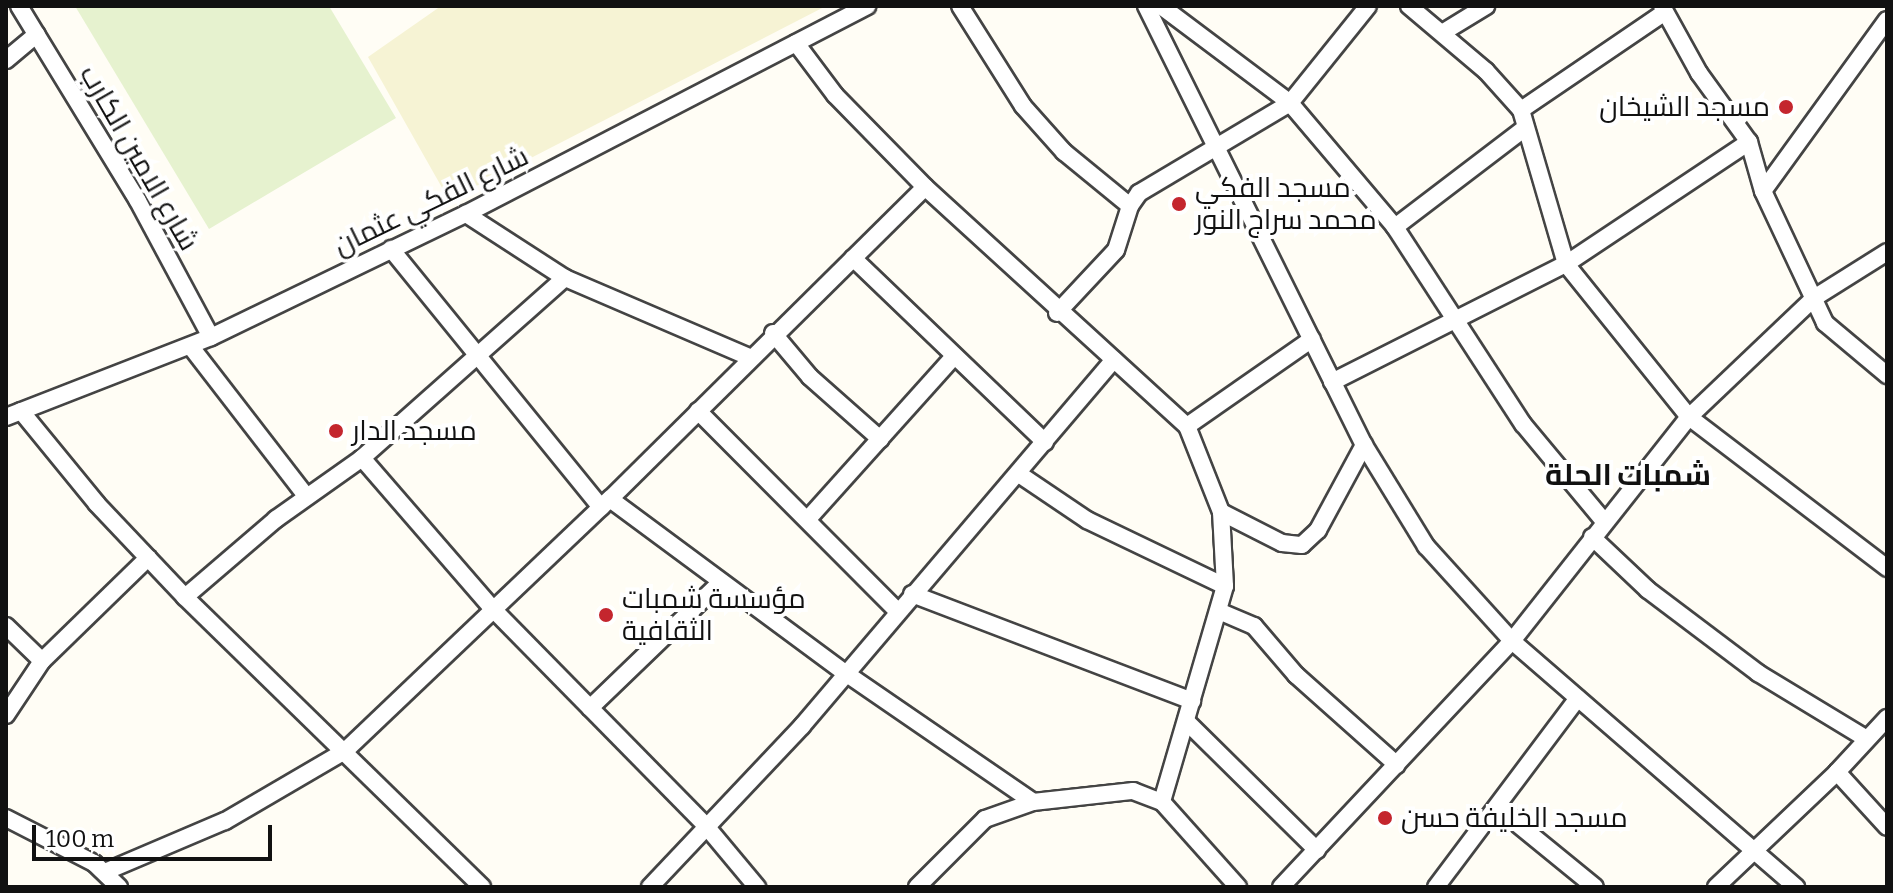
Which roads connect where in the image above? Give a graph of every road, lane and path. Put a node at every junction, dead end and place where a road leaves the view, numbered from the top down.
1 (19, 6) edge
2 (867, 6) edge
3 (960, 6) edge
4 (1146, 6) edge
5 (1161, 6) edge
6 (1368, 6) edge
7 (1409, 6) edge
8 (1486, 6) edge
9 (1663, 9) edge
10 (1887, 20) edge
11 (1442, 33) junction
12 (37, 34) junction
13 (796, 43) junction
14 (6, 60) edge
15 (1290, 103) junction
16 (1521, 110) junction
17 (1525, 128) junction
18 (1749, 142) junction
19 (1213, 147) junction
20 (925, 187) junction
21 (1763, 191) junction
22 (1130, 206) junction
23 (466, 214) junction
24 (1395, 227) junction
25 (391, 249) junction
26 (1887, 252) edge
27 (853, 258) junction
28 (1566, 264) junction
29 (565, 278) junction
30 (1814, 298) junction
31 (1057, 313) junction
32 (1454, 320) junction
33 (773, 333) junction
34 (211, 337) junction
35 (1312, 339) junction
36 (191, 347) junction
37 (954, 356) junction
38 (749, 357) junction
39 (475, 358) junction
40 (1114, 360) junction
41 (1887, 375) edge
42 (1332, 382) junction
43 (698, 411) junction
44 (14, 414) edge
45 (1689, 417) junction
46 (1187, 426) junction
47 (880, 439) junction
48 (1045, 442) junction
49 (1364, 445) junction
50 (362, 458) junction
51 (1019, 474) junction
52 (306, 496) junction
53 (606, 503) junction
54 (1221, 512) junction
55 (808, 519) junction
56 (1603, 520) junction
57 (1592, 537) junction
58 (148, 558) junction
59 (1887, 568) edge
60 (721, 582) junction
61 (1225, 586) junction
62 (912, 594) junction
63 (185, 597) junction
64 (492, 608) junction
65 (897, 611) junction
66 (1221, 612) junction
67 (6, 626) edge
68 (1512, 641) junction
69 (42, 661) junction
70 (844, 672) junction
71 (1578, 698) junction
72 (1192, 701) junction
73 (590, 708) junction
74 (6, 715) edge
75 (1887, 718) edge
76 (1186, 721) junction
77 (1867, 739) junction
78 (345, 751) junction
79 (1397, 765) junction
80 (1837, 772) junction
81 (1033, 802) junction
82 (1162, 802) junction
83 (1498, 808) junction
84 (6, 818) edge
85 (706, 826) junction
86 (1887, 827) edge
87 (1317, 850) junction
88 (1756, 850) junction
89 (107, 871) junction
90 (119, 887) edge
91 (482, 887) edge
92 (650, 887) edge
93 (757, 887) edge
94 (917, 887) edge
95 (1238, 887) edge
96 (1281, 887) edge
97 (1436, 887) edge
98 (1595, 887) edge
99 (1716, 887) edge
100 (1796, 887) edge

1 - 12 street, شارع الامين الكارب
2 - 13 street, شارع الفكي عثمان
3 - 22 street
4 - 19 street
5 - 15 street
6 - 15 street
7 - 11 street
8 - 11 street
9 - 16 street
9 - 18 street
10 - 21 street
11 - 16 street
12 - 14 street
12 - 34 street, شارع الامين الكارب
13 - 20 street
13 - 23 street, شارع الفكي عثمان
15 - 19 street
15 - 24 street
16 - 17 street
17 - 24 street
17 - 28 street
18 - 21 street
18 - 28 street
19 - 22 street
19 - 35 street
20 - 27 street
20 - 31 street
21 - 30 street
22 - 31 street
23 - 25 street, شارع الفكي عثمان
23 - 29 street
24 - 32 street
25 - 34 street, شارع الفكي عثمان
25 - 39 street
26 - 30 street
27 - 33 street
27 - 37 street
28 - 32 street
28 - 45 street
29 - 38 street
29 - 39 street
30 - 41 street
30 - 45 street
31 - 40 street
32 - 42 street
32 - 56 street
33 - 38 street
33 - 47 street
34 - 36 street, شارع الفكي عثمان
35 - 42 street
35 - 46 street
36 - 44 street, شارع الفكي عثمان
36 - 52 street
37 - 47 street
37 - 48 street
38 - 43 street
39 - 50 street
39 - 53 street
40 - 46 street
40 - 48 street
42 - 49 street
43 - 53 street
43 - 55 street
44 - 58 street
45 - 56 street
45 - 59 street
46 - 54 street
47 - 55 street
48 - 51 street
49 - 54 street
49 - 68 street
50 - 52 street
50 - 64 street
51 - 61 street
51 - 62 street
52 - 63 street
53 - 60 street
53 - 64 street
54 - 61 street
55 - 65 street
56 - 57 street
57 - 68 street
57 - 77 street
58 - 63 street
58 - 69 street
60 - 70 street
60 - 73 street
61 - 66 street
62 - 65 street
62 - 72 street
63 - 78 street
64 - 73 street
64 - 78 street
65 - 70 street
66 - 72 street
66 - 79 street
67 - 69 street
68 - 71 street
68 - 79 street
69 - 74 street
70 - 81 street
70 - 85 street
71 - 83 street
71 - 88 street
72 - 76 street
73 - 85 street
75 - 77 street
76 - 82 street
76 - 87 street
77 - 80 street
78 - 89 street
78 - 91 street
79 - 87 street
80 - 86 street
80 - 88 street
81 - 82 street
81 - 94 street
82 - 95 street
83 - 97 street
83 - 98 street
84 - 89 street
85 - 92 street
85 - 93 street
87 - 96 street
88 - 99 street
88 - 100 street
89 - 90 street

